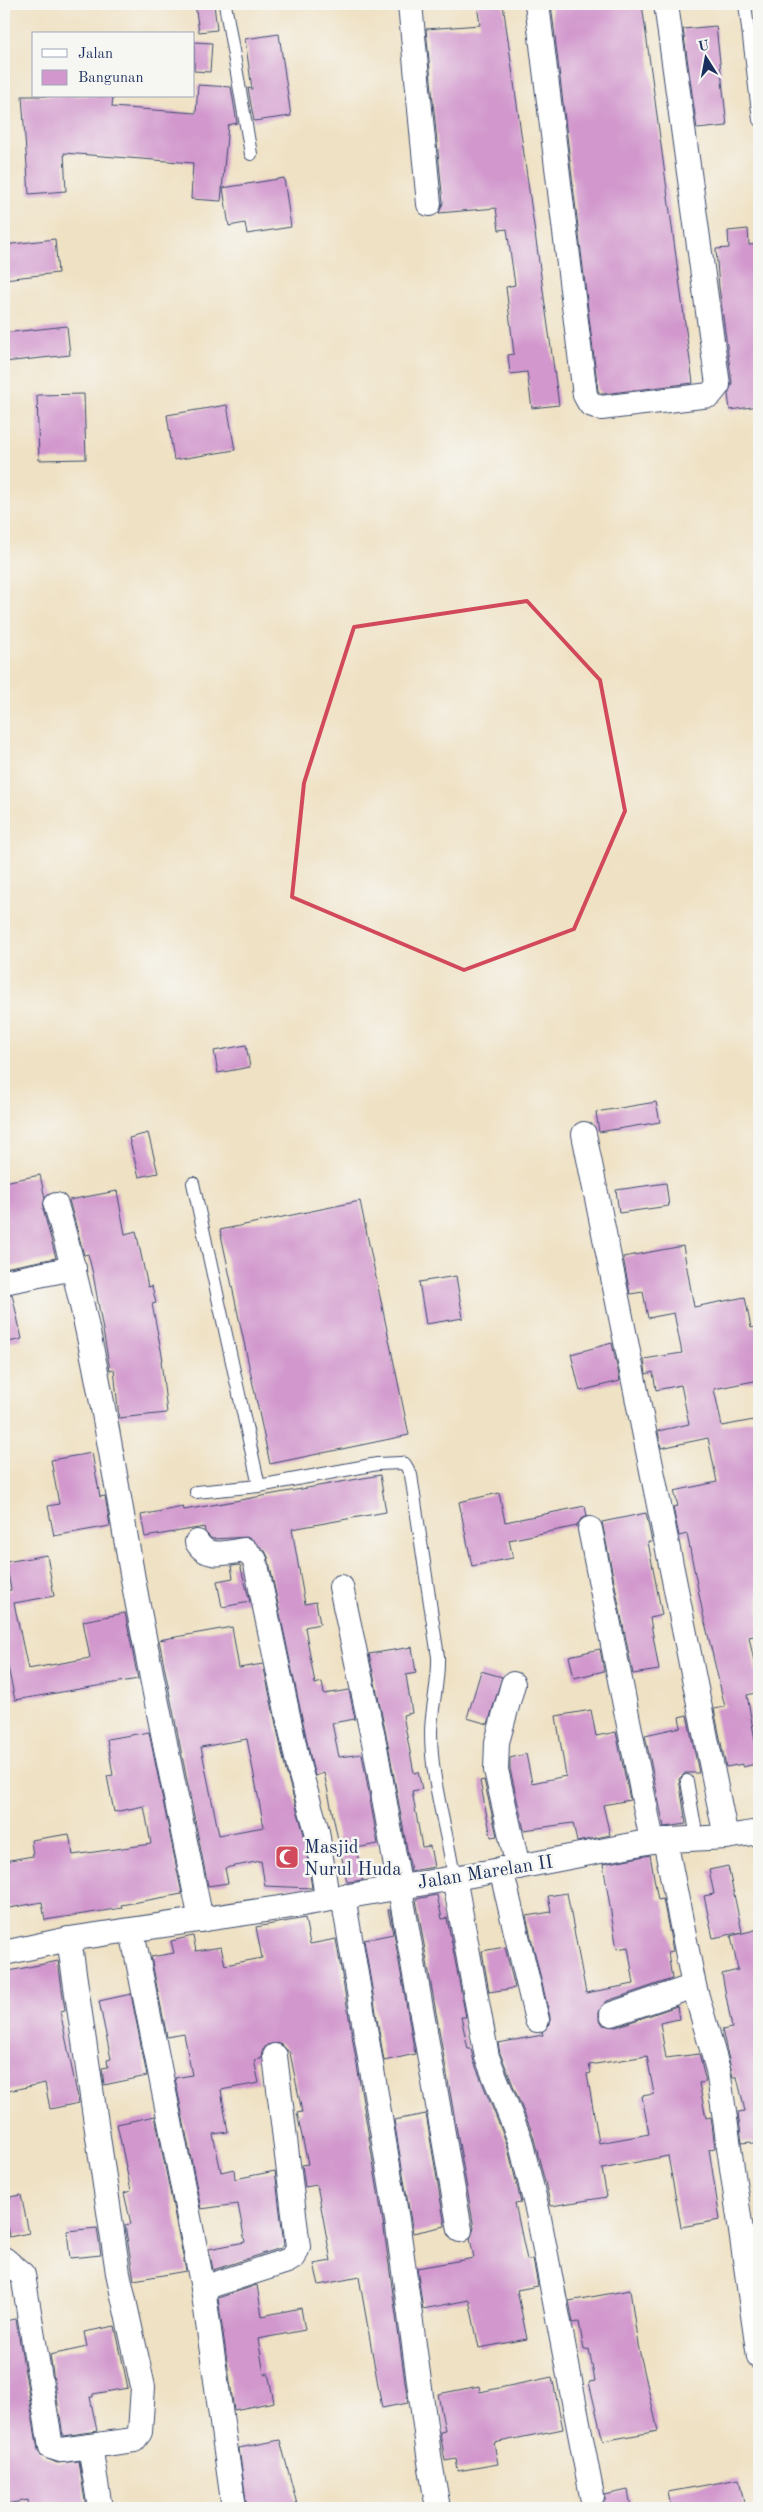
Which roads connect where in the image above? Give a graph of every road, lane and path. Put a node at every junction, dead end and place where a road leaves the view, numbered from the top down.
1 (225, 4) edge
2 (410, 4) edge
3 (537, 4) edge
4 (666, 4) edge
5 (745, 4) edge
6 (759, 120) edge
7 (251, 154) dead end
8 (429, 204) dead end
9 (584, 1134) dead end
10 (192, 1182) dead end
11 (56, 1205) dead end
12 (74, 1268) junction
13 (4, 1282) edge
14 (259, 1486) junction
15 (196, 1492) dead end
16 (590, 1530) dead end
17 (197, 1542) dead end
18 (342, 1587) dead end
19 (513, 1684) dead end
20 (687, 1781) dead end
21 (759, 1832) edge
22 (726, 1837) junction
23 (697, 1838) junction
24 (658, 1841) junction
25 (509, 1868) junction
26 (454, 1877) junction
27 (400, 1885) junction
28 (335, 1897) junction
29 (201, 1920) junction
30 (132, 1931) junction
31 (69, 1939) junction
32 (4, 1952) edge
33 (694, 1986) junction
34 (612, 2014) dead end
35 (536, 2020) dead end
36 (275, 2056) dead end
37 (460, 2230) dead end
38 (4, 2259) edge
39 (203, 2288) junction
40 (759, 2357) edge
41 (90, 2446) junction
42 (592, 2496) dead end
43 (100, 2508) edge
44 (234, 2508) edge
45 (438, 2508) edge

1 - 7 lane
2 - 8 street
3 - 4 street
5 - 6 lane
9 - 22 street
10 - 14 lane
11 - 12 street
12 - 13 street
12 - 29 street
14 - 15 lane
14 - 26 lane
16 - 24 street
17 - 28 street
18 - 27 street
19 - 25 street
20 - 23 lane
21 - 22 street, Jalan Marelan II
22 - 23 street, Jalan Marelan II
23 - 24 street, Jalan Marelan II
24 - 25 street, Jalan Marelan II
24 - 33 street
25 - 26 street, Jalan Marelan II
25 - 35 street
26 - 27 street, Jalan Marelan II
26 - 42 street
27 - 28 street, Jalan Marelan II
27 - 37 street
28 - 29 street, Jalan Marelan II
28 - 45 street
29 - 30 street, Jalan Marelan II
30 - 31 street, Jalan Marelan II
30 - 39 street
31 - 32 street, Jalan Marelan II
31 - 41 street
33 - 34 street
33 - 40 street
36 - 39 street
38 - 41 street
39 - 44 street
41 - 43 street

